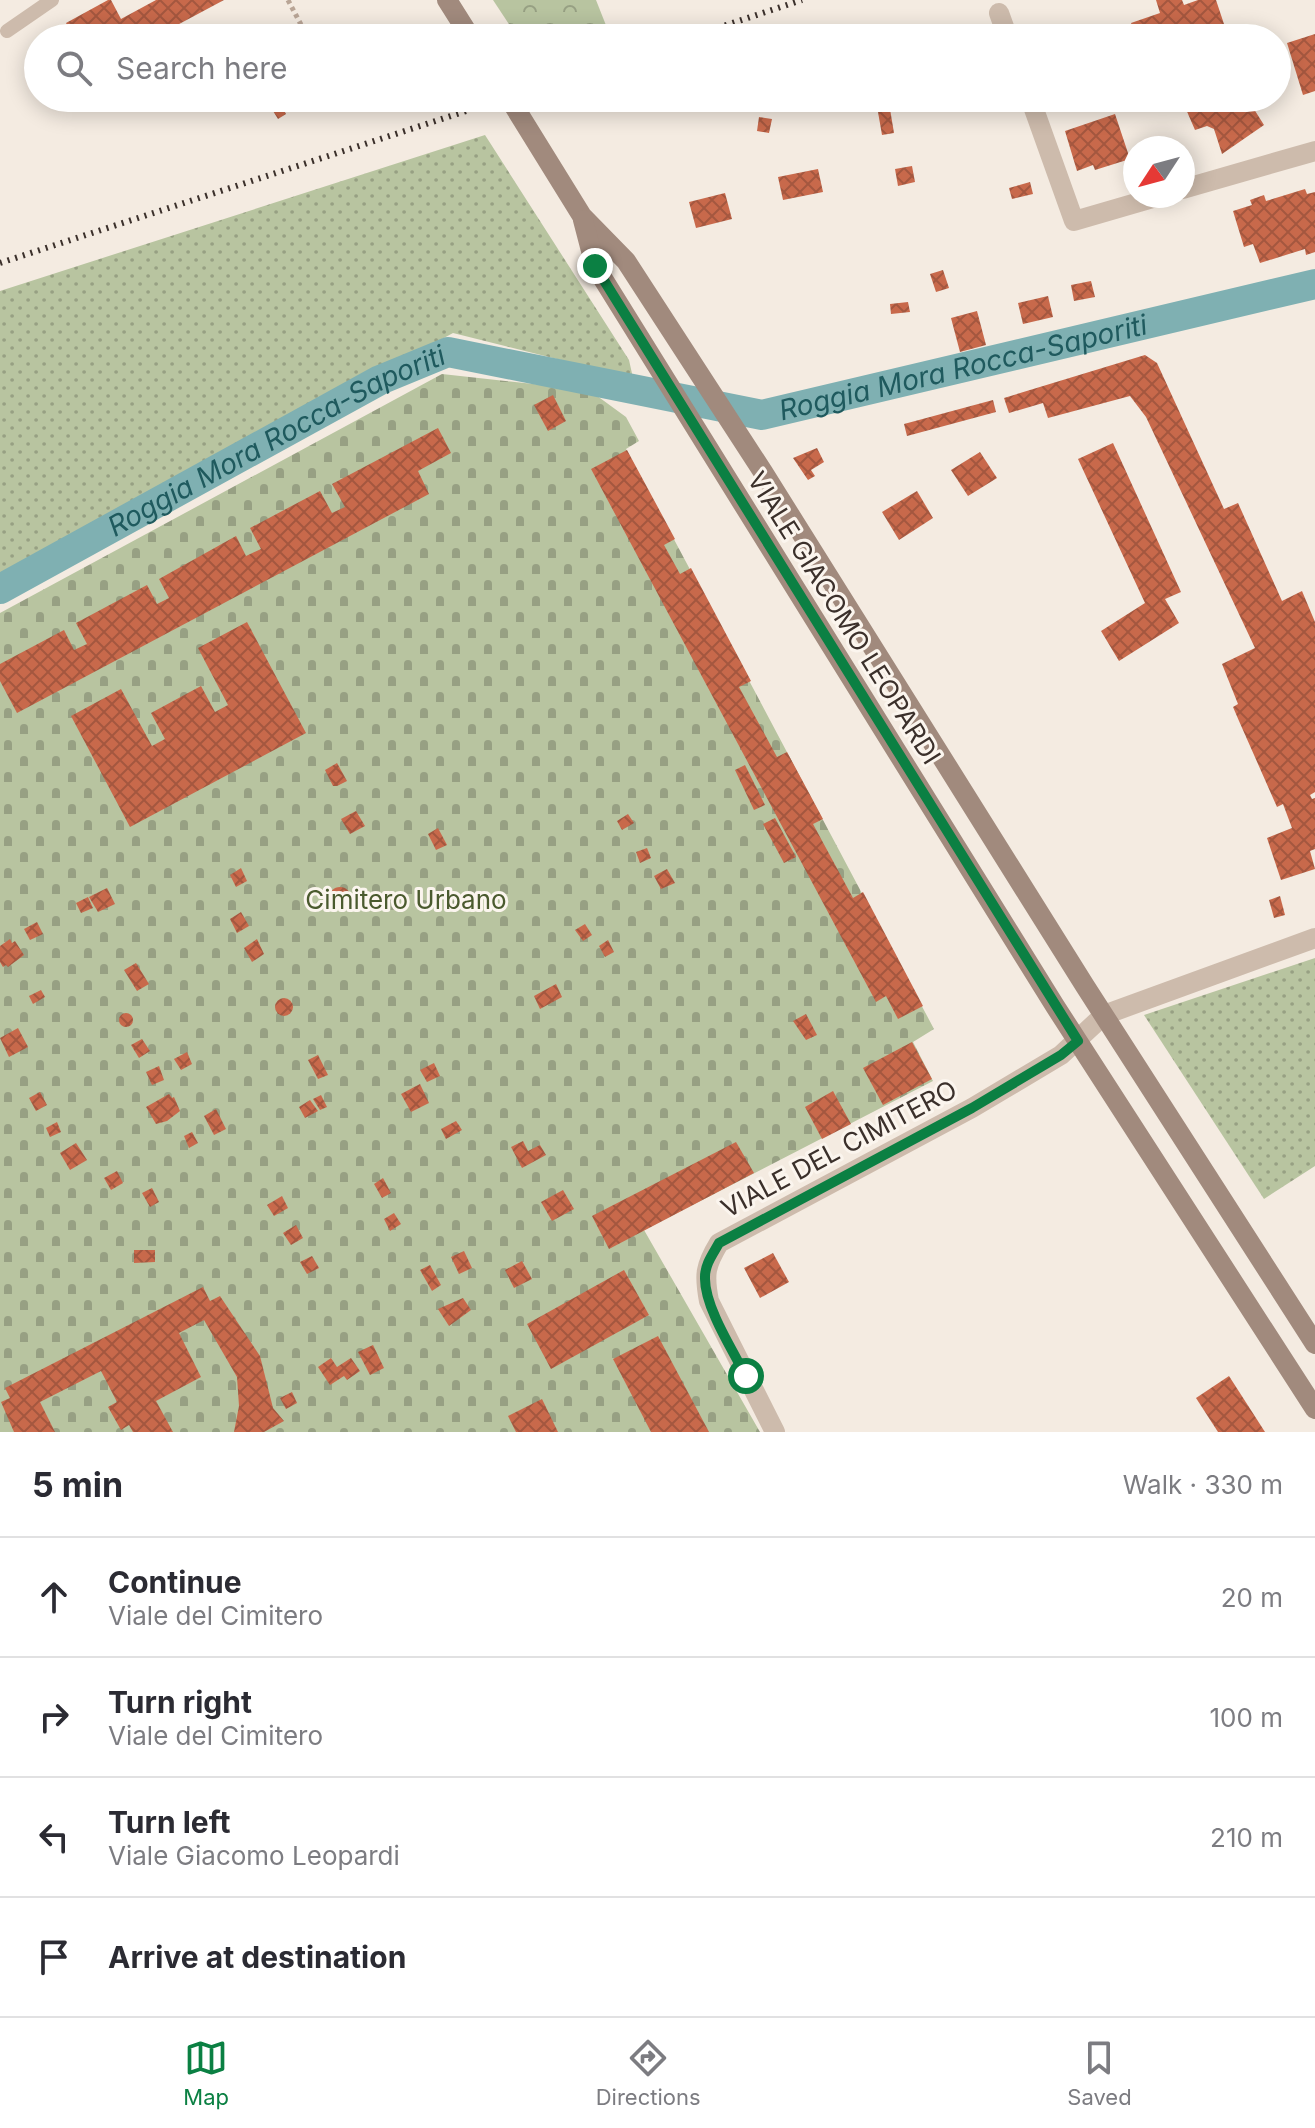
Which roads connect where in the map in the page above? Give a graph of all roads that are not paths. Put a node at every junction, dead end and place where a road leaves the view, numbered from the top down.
1 (52, 0) edge
2 (447, 0) edge
3 (999, 13) dead end
4 (462, 24) edge
5 (1003, 24) edge
6 (7, 31) dead end
7 (518, 112) edge
8 (1035, 112) edge
9 (1315, 151) edge
10 (1195, 186) edge
11 (1123, 207) edge
12 (582, 216) junction
13 (1315, 938) edge
14 (1104, 1015) junction
15 (1078, 1041) junction
16 (1315, 1344) edge
17 (1315, 1409) edge
18 (775, 1432) edge

1 - 6 lane
2 - 4 main road
3 - 5 street
7 - 12 main road, VIALE GIACOMO LEOPARDI
8 - 11 street
9 - 10 street
12 - 14 main road, VIALE GIACOMO LEOPARDI
12 - 15 main road, VIALE GIACOMO LEOPARDI
13 - 14 street
14 - 15 street, VIALE DEL CIMITERO
14 - 16 main road, VIALE GIACOMO LEOPARDI
15 - 17 main road, VIALE GIACOMO LEOPARDI
15 - 18 street, VIALE DEL CIMITERO

